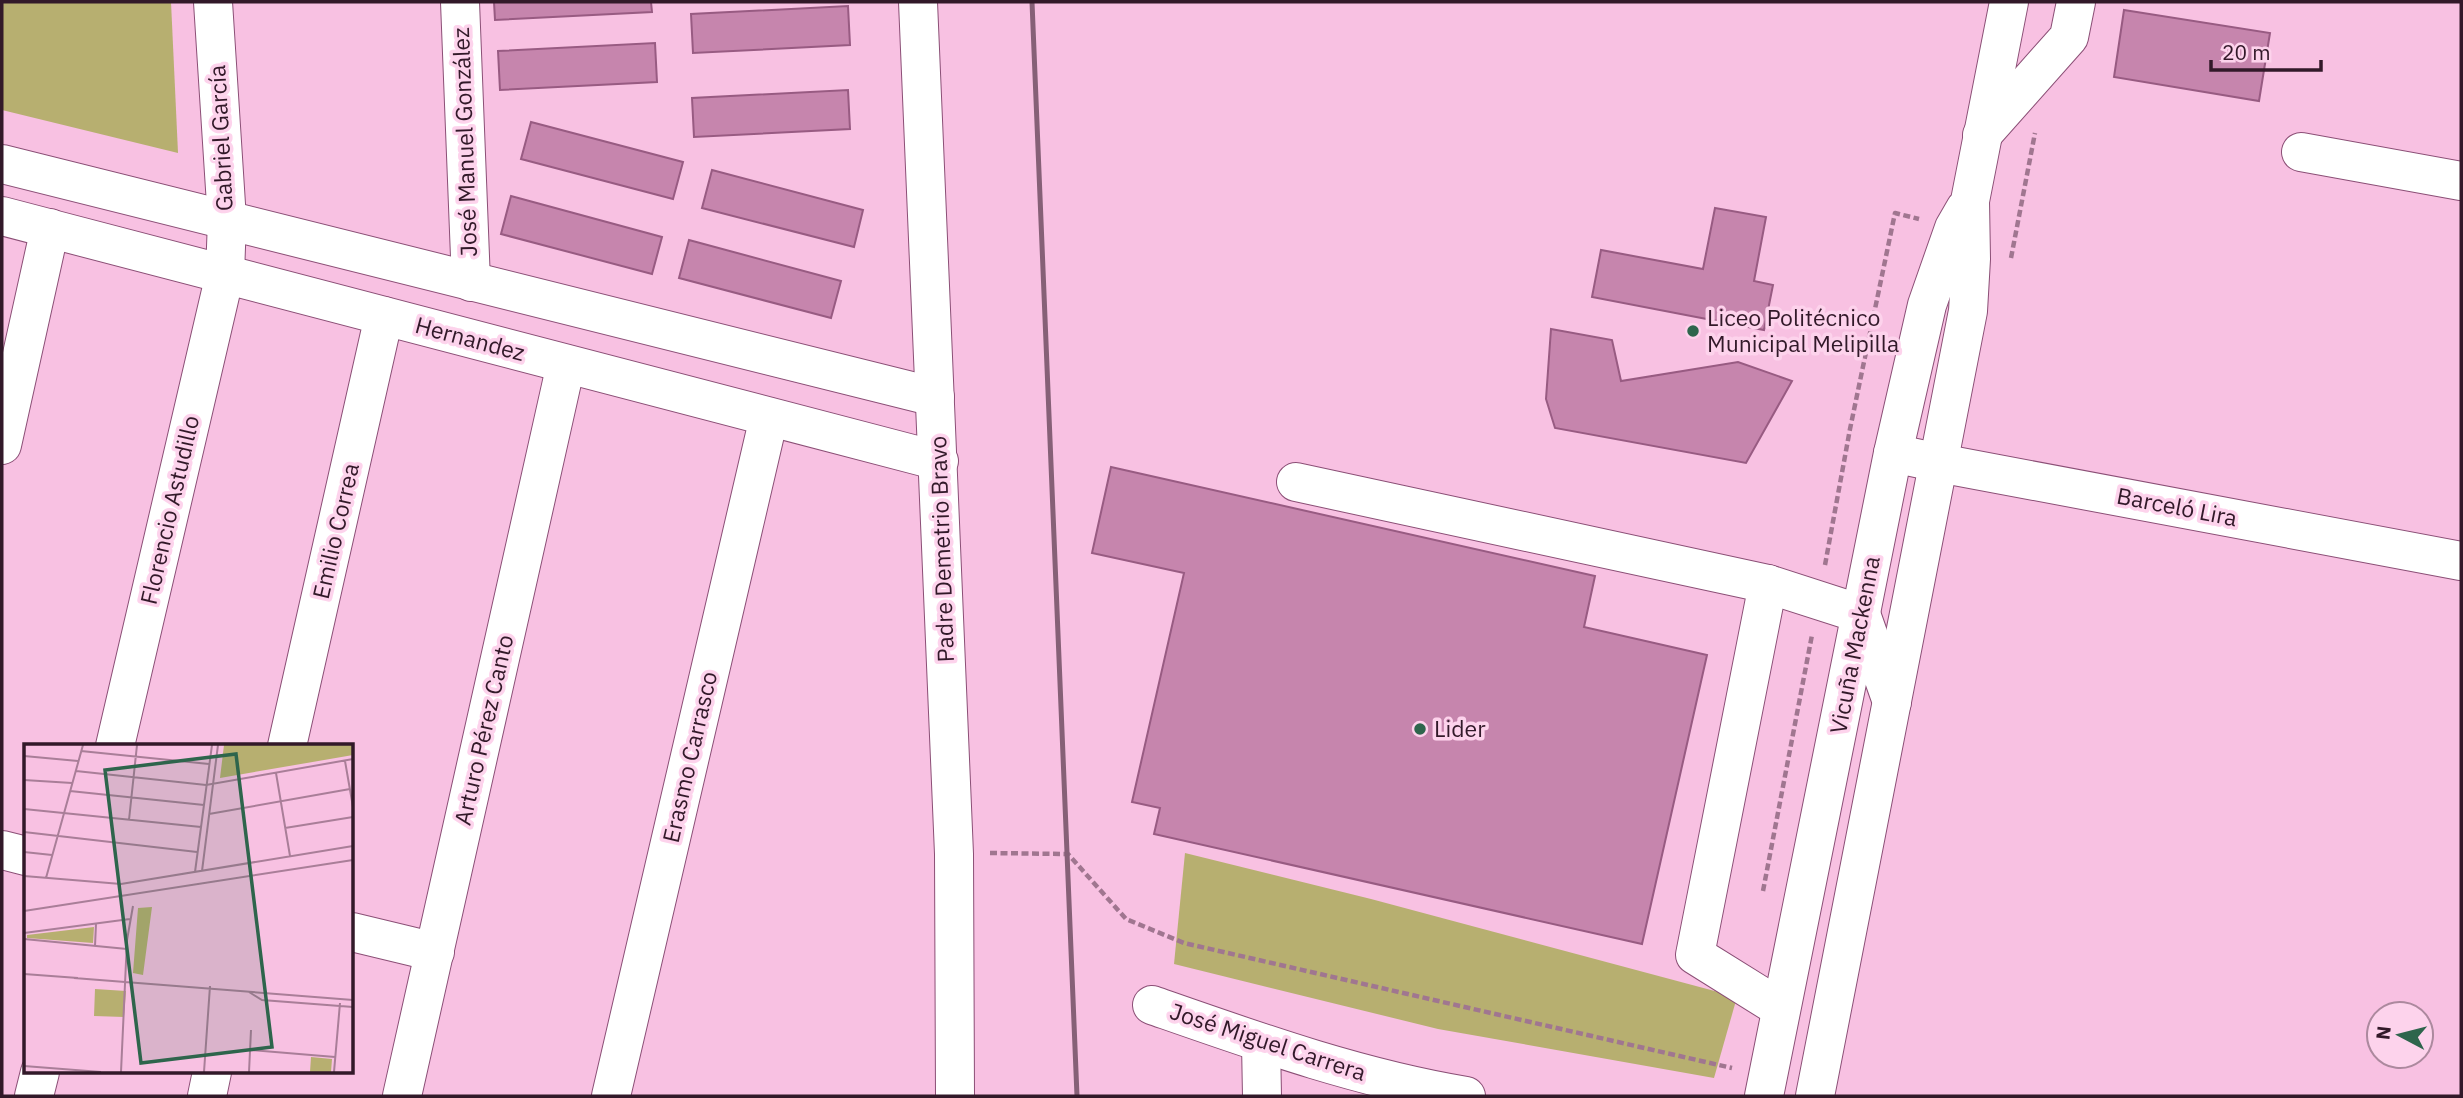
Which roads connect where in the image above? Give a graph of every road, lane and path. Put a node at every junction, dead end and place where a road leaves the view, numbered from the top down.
1 (213, 2) edge
2 (460, 2) edge
3 (918, 2) edge
4 (2009, 2) edge
5 (2072, 19) edge
6 (1982, 135) junction
7 (2301, 152) dead end
8 (2, 164) edge
9 (2461, 181) edge
10 (1970, 201) junction
11 (2, 216) edge
12 (226, 220) junction
13 (50, 228) junction
14 (225, 274) junction
15 (471, 282) junction
16 (384, 316) junction
17 (566, 364) junction
18 (935, 397) junction
19 (769, 417) junction
20 (2, 445) edge
21 (1893, 453) junction
22 (939, 461) junction
23 (1939, 463) junction
24 (1296, 482) dead end
25 (2461, 561) edge
26 (1768, 584) junction
27 (1861, 614) junction
28 (1892, 702) junction
29 (115, 744) edge
30 (287, 744) edge
31 (2, 850) edge
32 (954, 853) junction
33 (24, 856) edge
34 (354, 932) edge
35 (435, 952) junction
36 (1152, 1005) dead end
37 (1780, 1008) junction
38 (1261, 1043) junction
39 (40, 1074) edge
40 (212, 1074) edge
41 (1766, 1086) edge
42 (34, 1096) edge
43 (207, 1096) edge
44 (402, 1096) edge
45 (611, 1096) edge
46 (954, 1096) edge
47 (1262, 1096) edge
48 (1466, 1096) edge
49 (1815, 1096) edge

1 - 12 street, Gabriel García
2 - 15 street, José Manuel González
3 - 18 street, Padre Demetrio Bravo
4 - 6 street, Vicuña Mackenna
5 - 6 street
6 - 10 street, Vicuña Mackenna
7 - 9 street
8 - 12 street
10 - 21 street, Vicuña Mackenna
10 - 23 street, Vicuña Mackenna
11 - 13 street, Hernandez
12 - 14 street, Gabriel García
12 - 15 street
13 - 14 street, Hernandez
13 - 20 street
14 - 16 street, Hernandez
14 - 29 street, Florencio Astudillo
15 - 18 street
16 - 17 street, Hernandez
16 - 30 street, Emilio Correa
17 - 19 street, Hernandez
17 - 35 street, Arturo Pérez Canto
18 - 22 street, Padre Demetrio Bravo
19 - 22 street, Hernandez
19 - 45 street, Erasmo Carrasco
21 - 23 street, Barceló Lira
21 - 27 street, Vicuña Mackenna
22 - 32 street, Padre Demetrio Bravo
23 - 25 street, Barceló Lira
23 - 28 street, Vicuña Mackenna
24 - 26 street
26 - 27 street
26 - 37 street
27 - 28 street
27 - 37 street, Vicuña Mackenna
28 - 49 street, Vicuña Mackenna
31 - 33 street
32 - 41 path
32 - 46 street, Padre Demetrio Bravo
34 - 35 street
35 - 44 street, Arturo Pérez Canto
36 - 38 street, José Miguel Carrera
37 - 41 street, Vicuña Mackenna
38 - 47 street
38 - 48 street, José Miguel Carrera
39 - 42 street
40 - 43 street

